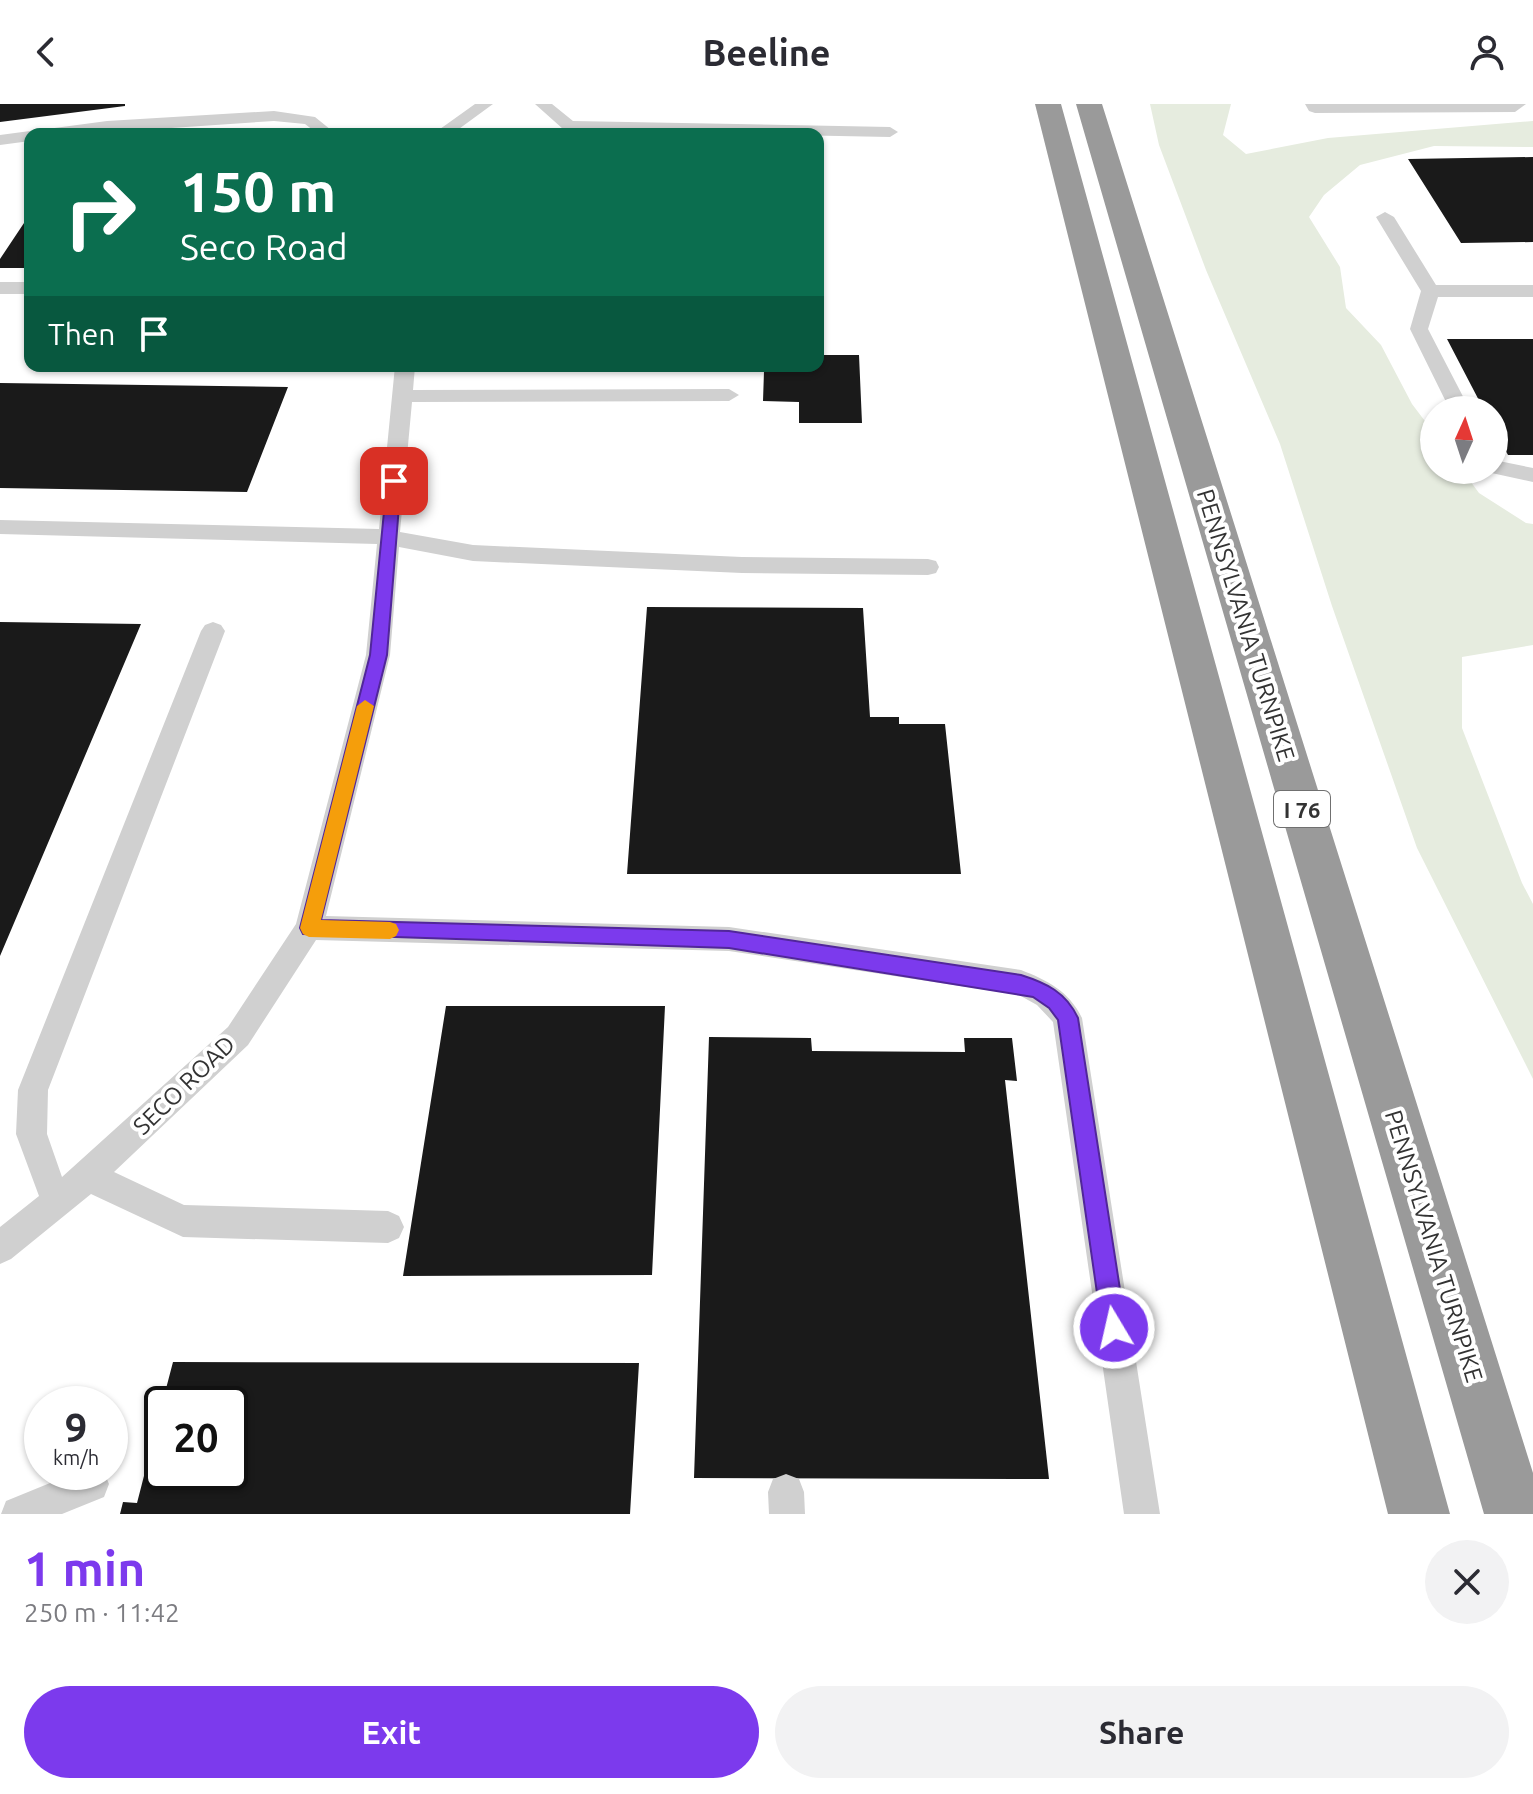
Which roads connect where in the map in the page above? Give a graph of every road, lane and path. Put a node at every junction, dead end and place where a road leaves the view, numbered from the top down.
1 (485, 104) edge
2 (543, 104) edge
3 (1048, 104) edge
4 (1089, 104) edge
5 (1313, 104) edge
6 (1518, 104) edge
7 (92, 128) edge
8 (320, 128) edge
9 (449, 128) edge
10 (676, 128) edge
11 (824, 131) edge
12 (890, 132) dead end
13 (24, 137) edge
14 (0, 140) edge
15 (1385, 217) dead end
16 (0, 288) edge
17 (24, 288) edge
18 (1430, 291) junction
19 (1533, 291) edge
20 (404, 372) edge
21 (729, 395) dead end
22 (402, 396) junction
23 (1453, 396) edge
24 (1508, 470) edge
25 (1533, 475) edge
26 (0, 527) edge
27 (389, 537) junction
28 (928, 567) dead end
29 (213, 631) dead end
30 (309, 928) junction
31 (88, 1176) junction
32 (57, 1202) junction
33 (388, 1227) dead end
34 (0, 1248) edge
35 (77, 1490) edge
36 (19, 1514) edge
37 (1142, 1514) edge
38 (1419, 1514) edge
39 (1515, 1514) edge

1 - 9 lane
2 - 10 lane
3 - 38 highway, I 76
4 - 39 highway, PENNSYLVANIA TURNPIKE / I 76
5 - 6 lane
7 - 8 lane
11 - 12 lane
13 - 14 lane
15 - 18 lane
16 - 17 lane
18 - 19 lane
18 - 23 lane
20 - 22 lane, SECO ROAD
21 - 22 lane
22 - 27 lane, SECO ROAD
24 - 25 lane
26 - 27 lane
27 - 28 lane
27 - 30 lane, SECO ROAD
29 - 32 lane
30 - 31 lane, SECO ROAD
30 - 37 lane
31 - 32 lane, SECO ROAD
31 - 33 lane
32 - 34 lane, SECO ROAD
35 - 36 lane

